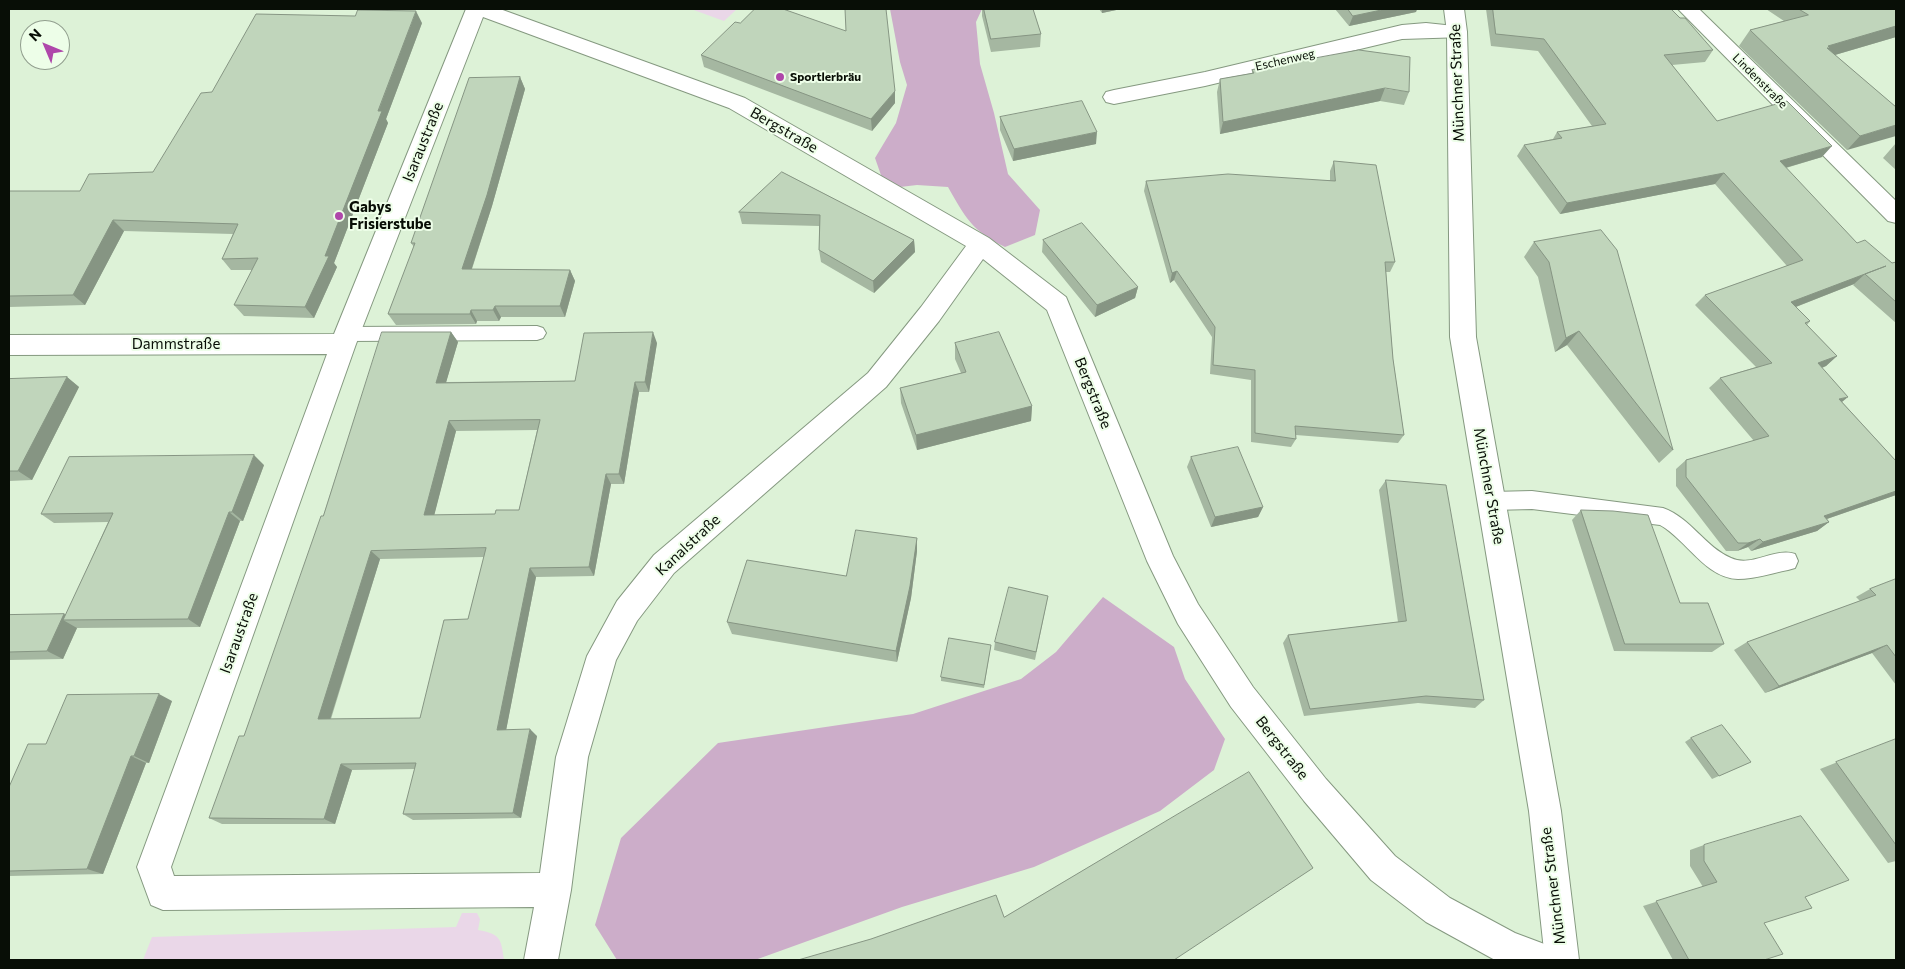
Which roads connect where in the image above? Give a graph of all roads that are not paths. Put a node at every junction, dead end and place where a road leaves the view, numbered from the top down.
1 (476, 9) edge
2 (481, 9) edge
3 (1688, 9) edge
4 (1455, 20) edge
5 (1114, 97) dead end
6 (1896, 215) edge
7 (981, 244) junction
8 (537, 333) dead end
9 (345, 339) junction
10 (9, 345) edge
11 (1492, 501) junction
12 (1788, 561) dead end
13 (554, 890) junction
14 (541, 960) edge
15 (1543, 960) edge
16 (1562, 960) edge

1 - 9 street, Isaraustraße
2 - 7 street, Bergstraße
3 - 6 street, Lindenstraße
4 - 5 street, Eschenweg
4 - 11 street, Münchner Straße
7 - 13 street, Kanalstraße
7 - 15 street, Bergstraße
8 - 9 lane
9 - 10 street, Dammstraße
9 - 13 street, Isaraustraße
11 - 12 lane
11 - 16 street, Münchner Straße
13 - 14 street, Kanalstraße

